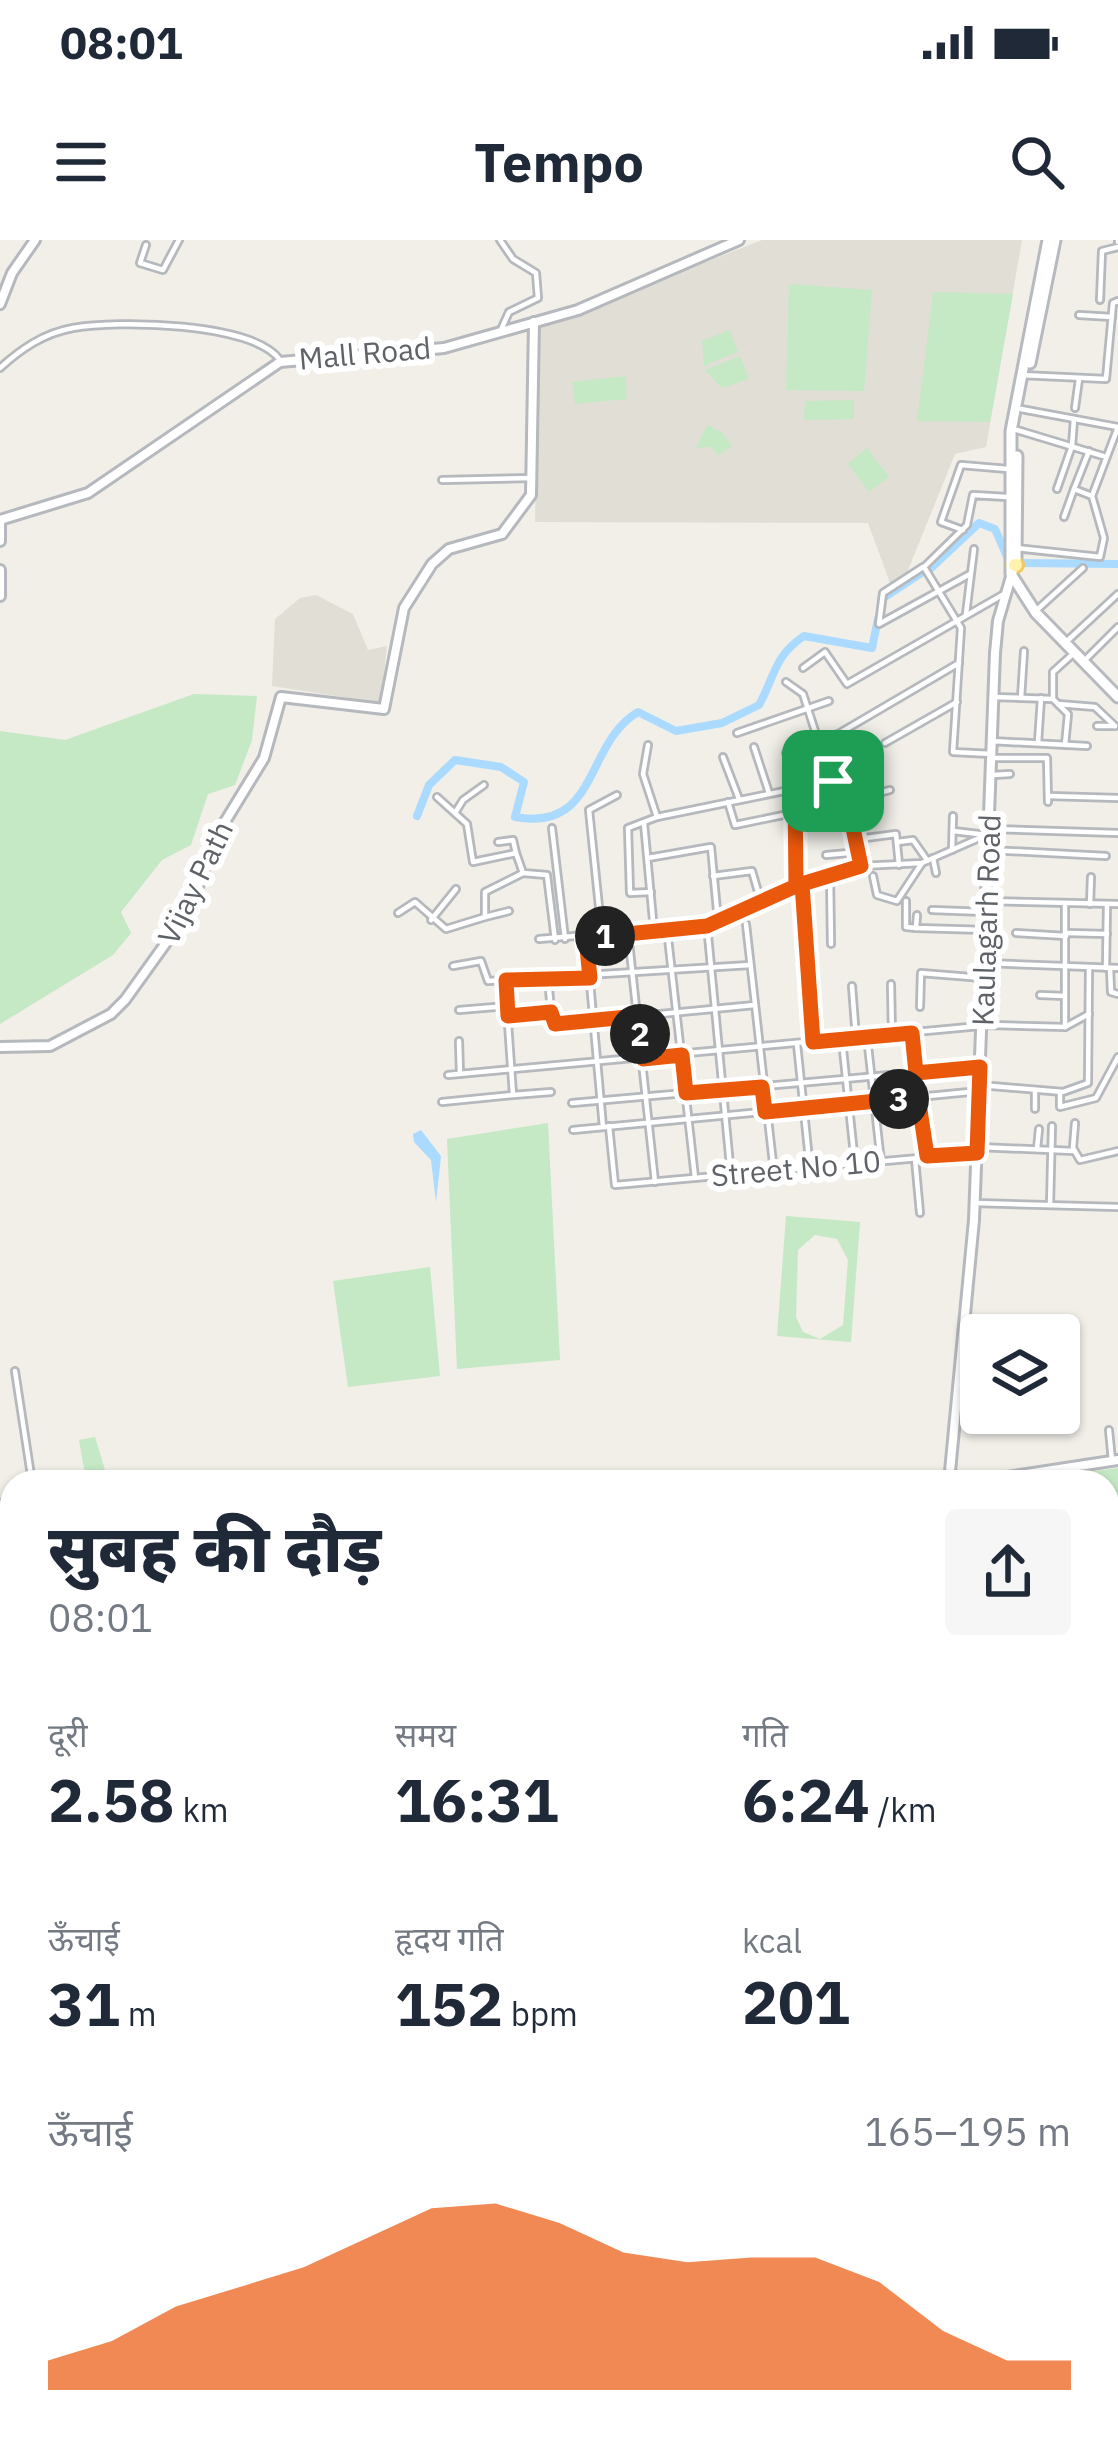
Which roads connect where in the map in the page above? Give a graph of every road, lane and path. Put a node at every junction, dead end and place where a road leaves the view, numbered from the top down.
1 (35, 240) edge
2 (178, 240) edge
3 (500, 240) edge
4 (740, 240) edge
5 (1052, 240) edge
6 (1118, 243) edge
7 (146, 245) dead end
8 (1100, 300) dead end
9 (1118, 301) edge
10 (0, 304) edge
11 (1079, 315) dead end
12 (1112, 317) junction
13 (534, 322) junction
14 (500, 332) junction
15 (280, 362) junction
16 (0, 368) edge
17 (1024, 376) junction
18 (1079, 379) junction
19 (1106, 379) junction
20 (1118, 379) edge
21 (1075, 408) dead end
22 (1021, 409) junction
23 (1074, 417) junction
24 (1118, 428) edge
25 (1017, 430) junction
26 (1072, 446) junction
27 (1089, 451) junction
28 (1106, 457) junction
29 (1011, 469) junction
30 (535, 479) junction
31 (442, 480) dead end
32 (1057, 489) dead end
33 (1074, 489) junction
34 (1092, 496) junction
35 (1011, 497) junction
36 (1064, 518) dead end
37 (1, 529) edge
38 (963, 530) junction
39 (1014, 548) junction
40 (974, 550) dead end
41 (924, 567) junction
42 (1014, 568) junction
43 (1083, 568) dead end
44 (0, 571) edge
45 (970, 574) junction
46 (940, 592) junction
47 (1004, 594) junction
48 (1118, 594) edge
49 (0, 596) edge
50 (1039, 608) junction
51 (966, 614) junction
52 (956, 620) junction
53 (1118, 627) edge
54 (1067, 642) junction
55 (1024, 651) dead end
56 (1074, 653) junction
57 (1087, 658) junction
58 (959, 663) junction
59 (803, 668) dead end
60 (786, 682) dead end
61 (1118, 694) edge
62 (992, 697) junction
63 (1021, 698) junction
64 (1041, 698) junction
65 (829, 701) dead end
66 (1056, 701) junction
67 (957, 702) junction
68 (808, 710) junction
69 (1097, 726) dead end
70 (737, 734) dead end
71 (991, 741) junction
72 (818, 742) junction
73 (885, 743) dead end
74 (1037, 743) junction
75 (1065, 745) junction
76 (648, 746) dead end
77 (1087, 746) dead end
78 (754, 747) dead end
79 (786, 753) dead end
80 (992, 756) junction
81 (723, 757) dead end
82 (863, 769) dead end
83 (1010, 774) dead end
84 (993, 776) junction
85 (831, 777) junction
86 (484, 785) dead end
87 (795, 788) junction
88 (890, 790) dead end
89 (769, 793) junction
90 (617, 795) dead end
91 (437, 797) dead end
92 (1118, 798) edge
93 (740, 799) junction
94 (728, 802) junction
95 (845, 802) junction
96 (799, 812) junction
97 (455, 814) junction
98 (953, 815) dead end
99 (657, 817) junction
100 (644, 822) junction
101 (552, 828) dead end
102 (952, 831) junction
103 (990, 833) junction
104 (1118, 833) edge
105 (858, 839) junction
106 (498, 842) dead end
107 (898, 842) junction
108 (952, 850) junction
109 (991, 850) junction
110 (860, 852) junction
111 (516, 853) junction
112 (826, 855) dead end
113 (1106, 856) dead end
114 (648, 858) junction
115 (927, 860) junction
116 (899, 865) junction
117 (861, 866) junction
118 (523, 873) junction
119 (936, 873) dead end
120 (830, 875) junction
121 (874, 876) dead end
122 (713, 877) junction
123 (1091, 877) dead end
124 (799, 885) junction
125 (456, 889) dead end
126 (651, 892) junction
127 (906, 901) dead end
128 (761, 902) junction
129 (1066, 904) junction
130 (1090, 904) junction
131 (1107, 904) junction
132 (1118, 904) edge
133 (988, 906) junction
134 (932, 910) dead end
135 (509, 911) dead end
136 (398, 913) dead end
137 (917, 915) dead end
138 (485, 917) junction
139 (430, 920) junction
140 (718, 921) junction
141 (746, 924) dead end
142 (707, 926) junction
143 (916, 928) junction
144 (1118, 928) edge
145 (667, 929) junction
146 (987, 930) junction
147 (654, 931) junction
148 (1107, 931) junction
149 (628, 933) junction
150 (1016, 933) dead end
151 (1066, 934) junction
152 (602, 936) junction
153 (586, 938) junction
154 (538, 939) dead end
155 (566, 939) junction
156 (555, 940) junction
157 (831, 944) dead end
158 (986, 963) junction
159 (750, 965) junction
160 (453, 966) dead end
161 (1066, 966) junction
162 (711, 968) junction
163 (1089, 968) junction
164 (1112, 968) edge
165 (671, 971) junction
166 (633, 975) junction
167 (548, 976) junction
168 (590, 978) junction
169 (985, 978) junction
170 (506, 980) junction
171 (891, 984) dead end
172 (852, 986) dead end
173 (1118, 994) edge
174 (1040, 995) dead end
175 (1065, 996) junction
176 (755, 1005) junction
177 (507, 1006) junction
178 (920, 1007) dead end
179 (714, 1009) junction
180 (458, 1010) dead end
181 (551, 1012) junction
182 (676, 1012) junction
183 (1089, 1014) junction
184 (508, 1016) junction
185 (638, 1016) junction
186 (594, 1021) junction
187 (983, 1026) junction
188 (1065, 1027) junction
189 (912, 1033) junction
190 (892, 1035) junction
191 (867, 1037) junction
192 (856, 1039) junction
193 (842, 1040) junction
194 (459, 1041) dead end
195 (813, 1042) junction
196 (797, 1044) junction
197 (0, 1048) edge
198 (760, 1048) junction
199 (719, 1052) junction
200 (682, 1055) junction
201 (1118, 1057) edge
202 (643, 1059) junction
203 (598, 1063) junction
204 (980, 1067) junction
205 (512, 1069) junction
206 (916, 1073) junction
207 (460, 1074) junction
208 (448, 1075) dead end
209 (871, 1077) junction
210 (846, 1079) junction
211 (801, 1083) junction
212 (762, 1087) junction
213 (980, 1088) junction
214 (723, 1090) junction
215 (1035, 1090) junction
216 (551, 1092) dead end
217 (1060, 1092) junction
218 (686, 1093) junction
219 (513, 1095) junction
220 (646, 1097) junction
221 (918, 1097) junction
222 (601, 1100) junction
223 (442, 1102) dead end
224 (872, 1102) junction
225 (572, 1103) dead end
226 (848, 1104) junction
227 (804, 1108) junction
228 (1035, 1109) dead end
229 (765, 1112) junction
230 (725, 1115) junction
231 (689, 1119) junction
232 (649, 1123) junction
233 (1075, 1123) dead end
234 (1052, 1126) dead end
235 (606, 1127) junction
236 (1039, 1129) dead end
237 (573, 1130) dead end
238 (1037, 1149) junction
239 (1050, 1149) junction
240 (977, 1150) junction
241 (1074, 1151) junction
242 (1118, 1151) edge
243 (927, 1156) junction
244 (915, 1158) junction
245 (880, 1162) junction
246 (855, 1164) junction
247 (810, 1169) junction
248 (774, 1172) junction
249 (731, 1175) junction
250 (695, 1178) junction
251 (655, 1182) junction
252 (975, 1203) junction
253 (1050, 1206) junction
254 (1118, 1207) edge
255 (920, 1214) dead end
256 (15, 1371) dead end
257 (1109, 1430) dead end
258 (1116, 1462) edge
259 (30, 1470) edge
260 (951, 1470) edge
261 (1059, 1470) edge
262 (1068, 1470) edge

1 - 10 street
2 - 7 street
3 - 14 street
4 - 13 street, Mall Road
5 - 17 main road
6 - 8 street
9 - 12 street
11 - 12 street
12 - 19 street
13 - 14 street, Mall Road
13 - 30 street
14 - 15 street, Mall Road
15 - 16 street
15 - 37 street, Mall Road
17 - 18 street
17 - 22 main road
17 - 29 main road
18 - 19 street
18 - 21 street
19 - 20 street
22 - 23 street
22 - 25 main road
23 - 24 street
23 - 26 street
24 - 28 street
25 - 26 street
25 - 39 main road
26 - 27 street
26 - 32 street
27 - 28 street
27 - 33 street
28 - 34 street
29 - 35 main road
29 - 38 street
30 - 31 street
30 - 197 street, Vijay Path
33 - 34 street
33 - 36 street
34 - 39 street
35 - 38 street
35 - 39 main road
38 - 41 street
39 - 42 main road
40 - 45 street
41 - 46 street
41 - 46 street
42 - 47 street, Kaulagarh Road
42 - 50 main road
42 - 54 main road
43 - 50 street
44 - 49 street
45 - 46 street
45 - 51 street
46 - 52 street
47 - 51 street
47 - 62 street, Kaulagarh Road
48 - 54 street
50 - 54 main road
51 - 52 street
52 - 58 street
52 - 59 street
53 - 57 street
54 - 56 main road
54 - 57 main road
55 - 63 street
56 - 61 main road
56 - 66 street
57 - 61 main road
58 - 67 street
58 - 72 street
60 - 68 street
62 - 63 street
62 - 71 street, Kaulagarh Road
63 - 64 street
64 - 66 street
64 - 74 street
65 - 68 street
66 - 69 street
66 - 75 street
67 - 73 street
67 - 80 street
68 - 70 street
68 - 72 street
71 - 74 street
71 - 80 street, Kaulagarh Road
72 - 79 street
72 - 85 street
74 - 75 street
75 - 77 street
76 - 99 street
78 - 89 street
80 - 84 street, Kaulagarh Road
80 - 92 street
81 - 93 street
82 - 85 street
83 - 84 street
84 - 103 street, Kaulagarh Road
85 - 87 street
85 - 95 street
86 - 97 street
87 - 89 street
87 - 96 street
88 - 95 street
89 - 93 street
90 - 152 street
91 - 97 street
93 - 94 street
94 - 96 street
94 - 99 street
95 - 105 street
96 - 124 street
97 - 111 street
98 - 102 street
99 - 100 street
100 - 114 street
100 - 126 street
101 - 155 street
102 - 103 street
102 - 108 street
103 - 104 street
103 - 108 street
103 - 109 street, Kaulagarh Road
105 - 107 street
105 - 110 street
106 - 111 street
107 - 115 street
107 - 116 street
108 - 115 street
109 - 113 street
109 - 133 street, Kaulagarh Road
110 - 112 street
110 - 117 street
111 - 118 street
114 - 122 street
114 - 126 street
115 - 116 street
115 - 119 street
115 - 121 street
116 - 117 street
117 - 120 street
118 - 138 street
118 - 156 street
120 - 124 street
120 - 157 street
122 - 128 street
122 - 140 street
123 - 130 street
124 - 128 street
124 - 195 street
125 - 139 street
126 - 147 street
127 - 143 street
128 - 140 street
129 - 130 street
129 - 133 street
129 - 151 street
130 - 131 street
131 - 132 street
131 - 148 street
133 - 134 street
133 - 146 street, Kaulagarh Road
135 - 138 street
136 - 139 street
137 - 143 street
138 - 139 street
140 - 142 street
141 - 159 street
142 - 145 street
142 - 162 street
143 - 146 street
144 - 148 street
145 - 147 street
145 - 165 street
146 - 158 street, Kaulagarh Road
147 - 149 street
148 - 151 street
148 - 164 street
149 - 152 street
149 - 166 street
150 - 151 street
151 - 161 street
152 - 153 street
153 - 155 street
153 - 168 street
154 - 156 street
155 - 156 street
158 - 161 street
158 - 169 street, Kaulagarh Road
159 - 162 street
159 - 176 street
160 - 170 street
161 - 163 street
161 - 175 street
162 - 165 street
162 - 179 street
163 - 164 street
163 - 183 street
164 - 173 street
165 - 166 street
165 - 182 street
166 - 168 street
166 - 185 street
167 - 168 street
167 - 170 street
167 - 181 street
168 - 186 street
169 - 178 street
169 - 187 street, Kaulagarh Road
170 - 177 street
171 - 190 street
172 - 192 street
174 - 175 street
175 - 188 street
176 - 179 street
176 - 198 street
177 - 180 street
177 - 184 street
179 - 182 street
179 - 199 street
181 - 184 street
181 - 186 street
182 - 185 street
182 - 200 street
183 - 188 street
183 - 217 street
184 - 205 street
185 - 186 street
185 - 202 street
186 - 203 street
187 - 188 street
187 - 189 street
187 - 204 street, Kaulagarh Road
189 - 190 street
189 - 206 street
190 - 191 street
191 - 192 street
191 - 209 street
192 - 193 street
193 - 195 street
193 - 210 street
194 - 207 street
195 - 196 street
196 - 198 street
196 - 211 street
198 - 199 street
198 - 212 street
199 - 200 street
199 - 214 street
200 - 202 street
200 - 218 street
201 - 217 street
202 - 203 street
202 - 220 street
203 - 205 street
203 - 222 street
204 - 206 street
204 - 213 street, Kaulagarh Road
205 - 207 street
205 - 219 street
206 - 209 street
206 - 221 street
207 - 208 street
209 - 210 street
209 - 224 street
210 - 211 street
210 - 226 street
211 - 212 street
211 - 227 street
212 - 214 street
212 - 229 street
213 - 215 street
213 - 221 street
213 - 240 street, Kaulagarh Road
214 - 218 street
214 - 230 street
215 - 217 street
215 - 228 street
216 - 219 street
218 - 220 street
218 - 231 street
219 - 223 street
220 - 222 street
220 - 232 street
221 - 224 street
221 - 243 street
222 - 225 street
222 - 235 street
224 - 226 street
224 - 245 street
226 - 227 street
226 - 246 street
227 - 229 street
227 - 247 street
229 - 230 street
229 - 248 street
230 - 231 street
230 - 249 street
231 - 232 street
231 - 250 street
232 - 235 street
232 - 251 street
233 - 241 street
234 - 239 street
235 - 237 street
235 - 251 street, Street No 10
236 - 238 street
238 - 239 street, Street No 10
238 - 240 street, Street No 10
239 - 241 street, Street No 10
239 - 253 street
240 - 243 street, Street No 10
240 - 252 street, Kaulagarh Road
241 - 242 street, Street No 10
243 - 244 street, Street No 10
244 - 245 street, Street No 10
244 - 255 street
245 - 246 street, Street No 10
246 - 247 street, Street No 10
247 - 248 street, Street No 10
248 - 249 street, Street No 10
249 - 250 street, Street No 10
250 - 251 street, Street No 10
252 - 253 street
252 - 260 street, Kaulagarh Road
253 - 254 street
256 - 259 street
257 - 258 street
258 - 261 street
258 - 262 street

